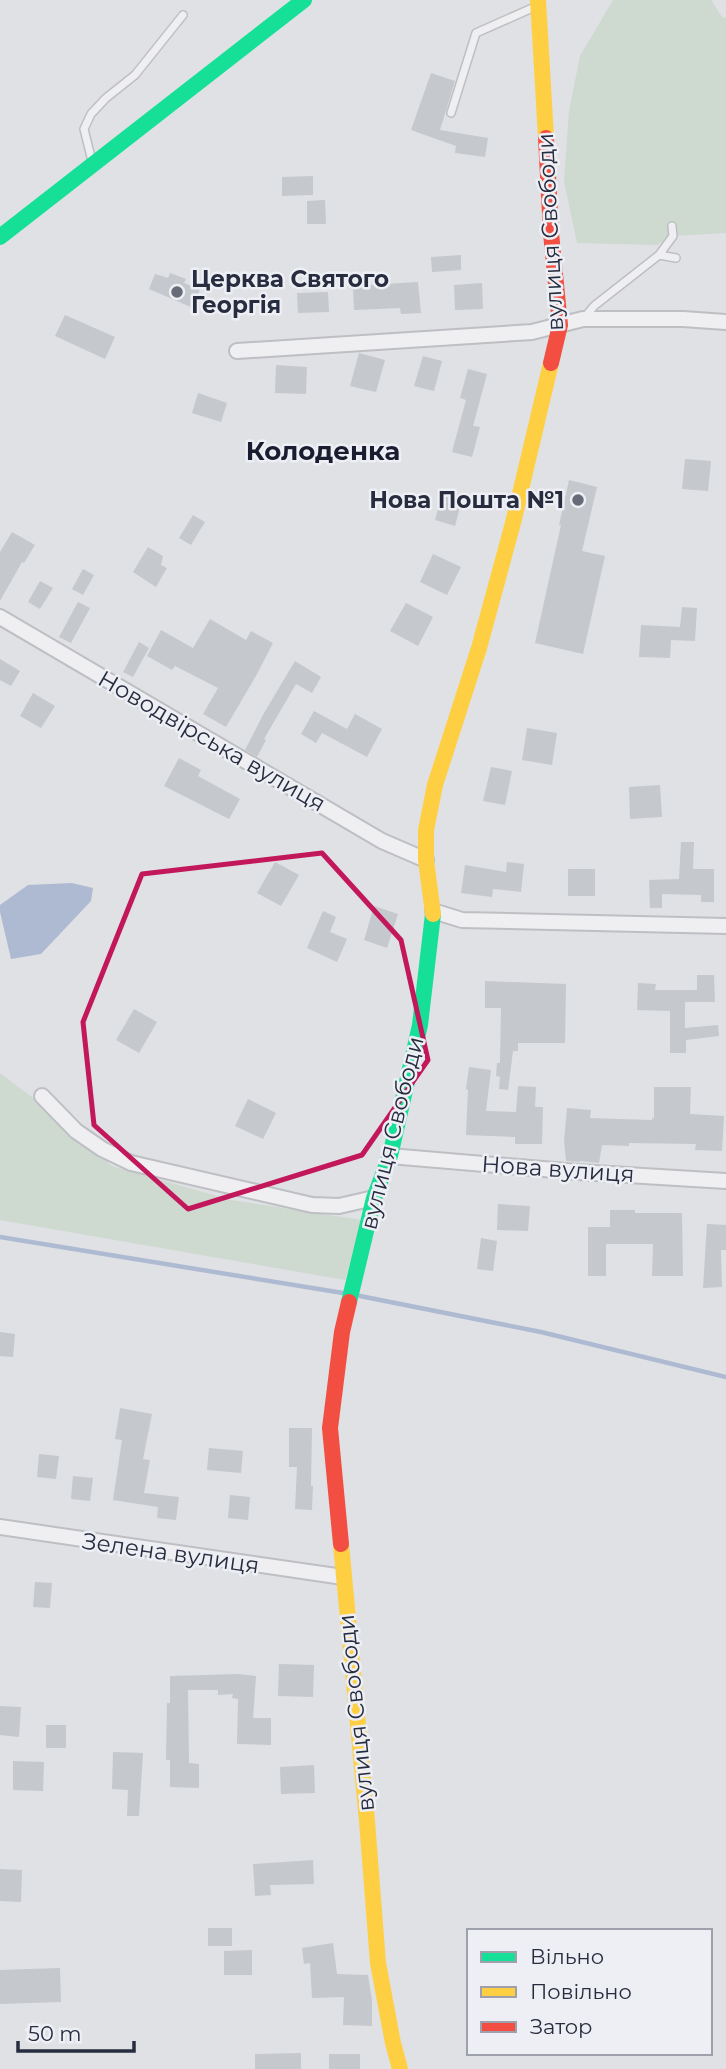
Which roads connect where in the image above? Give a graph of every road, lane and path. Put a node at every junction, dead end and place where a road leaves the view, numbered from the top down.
1 (304, 0) edge
2 (538, 3) edge
3 (183, 15) dead end
4 (451, 113) dead end
5 (93, 166) junction
6 (672, 226) dead end
7 (0, 237) edge
8 (659, 255) junction
9 (676, 258) dead end
10 (583, 319) junction
11 (726, 322) edge
12 (560, 325) junction
13 (237, 351) dead end
14 (0, 617) edge
15 (426, 860) junction
16 (433, 911) junction
17 (726, 926) edge
18 (42, 1096) dead end
19 (390, 1156) junction
20 (726, 1181) edge
21 (374, 1198) junction
22 (0, 1527) edge
23 (343, 1577) junction
24 (400, 2069) edge

1 - 5 main road
2 - 4 lane
2 - 12 main road, вулиця Свободи
3 - 5 lane
5 - 7 main road
6 - 8 lane
8 - 9 lane
8 - 10 lane
10 - 11 street
10 - 12 street
12 - 13 street
12 - 15 main road, вулиця Свободи
14 - 15 street, Новодвірська вулиця
15 - 16 main road, вулиця Свободи
16 - 17 street
16 - 19 main road, вулиця Свободи
18 - 21 street
19 - 20 street, Нова вулиця
19 - 21 main road, вулиця Свободи
21 - 23 main road, вулиця Свободи
22 - 23 street, Зелена вулиця
23 - 24 main road, вулиця Свободи

